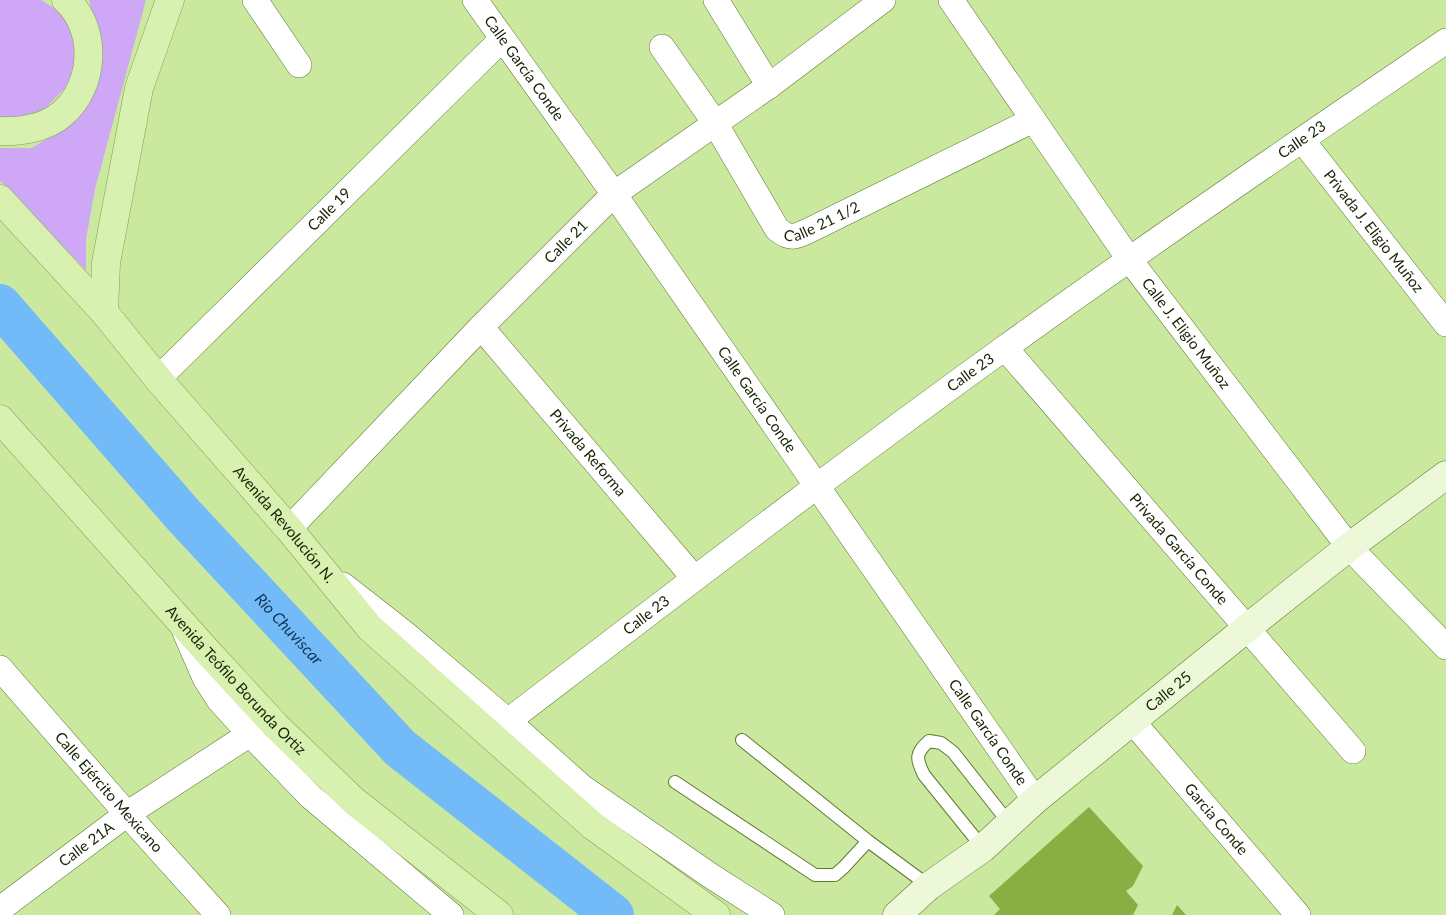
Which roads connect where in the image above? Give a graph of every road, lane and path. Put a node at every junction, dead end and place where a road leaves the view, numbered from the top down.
1 (66, 0) edge
2 (170, 0) edge
3 (255, 0) edge
4 (475, 0) edge
5 (716, 0) edge
6 (883, 0) edge
7 (951, 0) edge
8 (502, 39) junction
9 (1446, 41) edge
10 (662, 47) dead end
11 (299, 65) dead end
12 (769, 86) junction
13 (1034, 120) junction
14 (715, 123) junction
15 (0, 132) edge
16 (1302, 140) junction
17 (614, 194) junction
18 (0, 199) edge
19 (1129, 259) junction
20 (104, 312) junction
21 (1446, 324) edge
22 (481, 327) junction
23 (1005, 348) junction
24 (158, 379) junction
25 (0, 419) edge
26 (1446, 475) edge
27 (817, 486) junction
28 (289, 529) junction
29 (1349, 547) junction
30 (326, 573) junction
31 (694, 578) junction
32 (180, 620) junction
33 (1247, 628) junction
34 (1446, 647) edge
35 (0, 669) edge
36 (508, 721) junction
37 (1133, 722) junction
38 (250, 734) junction
39 (742, 740) dead end
40 (1353, 751) dead end
41 (675, 782) dead end
42 (1035, 800) junction
43 (127, 814) junction
44 (1009, 823) junction
45 (868, 841) junction
46 (983, 848) junction
47 (929, 886) junction
48 (0, 909) edge
49 (218, 915) edge
50 (451, 915) edge
51 (499, 915) edge
52 (716, 915) edge
53 (772, 915) edge
54 (898, 915) edge
55 (1298, 915) edge

1 - 15 main road
2 - 20 main road
3 - 11 street
4 - 8 street, Calle García Conde
5 - 12 street
6 - 12 street, Calle 21
7 - 13 street, Calle J. Eligio Muñoz
8 - 17 street, Calle García Conde
8 - 24 street, Calle 19
9 - 16 street, Calle 23
10 - 14 street, Calle 21 1/2
12 - 14 street, Calle 21
13 - 14 street, Calle 21 1/2
13 - 19 street, Calle J. Eligio Muñoz
14 - 17 street, Calle 21
16 - 19 street, Calle 23
16 - 21 street, Privada J. Eligio Muñoz
17 - 22 street, Calle 21
17 - 27 street, Calle García Conde
18 - 20 main road, Avenida Revolución N.
19 - 23 street, Calle 23
19 - 29 street, Calle J. Eligio Muñoz
20 - 24 main road, Avenida Revolución N.
22 - 28 street, Calle 21
22 - 31 street, Privada Reforma
23 - 27 street, Calle 23
23 - 33 street, Privada García Conde
24 - 28 main road, Avenida Revolución N.
25 - 32 main road, Avenida Teófilo Borunda Ortiz
26 - 29 street, Calle 25
27 - 31 street, Calle 23
27 - 42 street, Calle García Conde
28 - 30 main road, Avenida Revolución N.
29 - 33 street, Calle 25
29 - 34 street, Calle J. Eligio Muñoz
30 - 36 street
30 - 52 main road, Avenida Revolución N.
31 - 36 street, Calle 23
32 - 38 street
32 - 51 main road, Avenida Teófilo Borunda Ortiz
33 - 37 street, Calle 25
33 - 40 street, Privada García Conde
35 - 43 street, Calle Ejército Mexicano
36 - 53 street
37 - 42 street, Calle 25
37 - 55 street, Garcia Conde
38 - 43 street, Calle 21A
38 - 50 street
39 - 45 lane
41 - 45 lane
42 - 44 street, Calle 25
43 - 48 street, Calle 21A
43 - 49 street, Calle Ejército Mexicano
44 - 46 street, Calle 25
44 - 46 lane
45 - 47 lane
46 - 47 street, Calle 25
47 - 54 street, Calle 25

